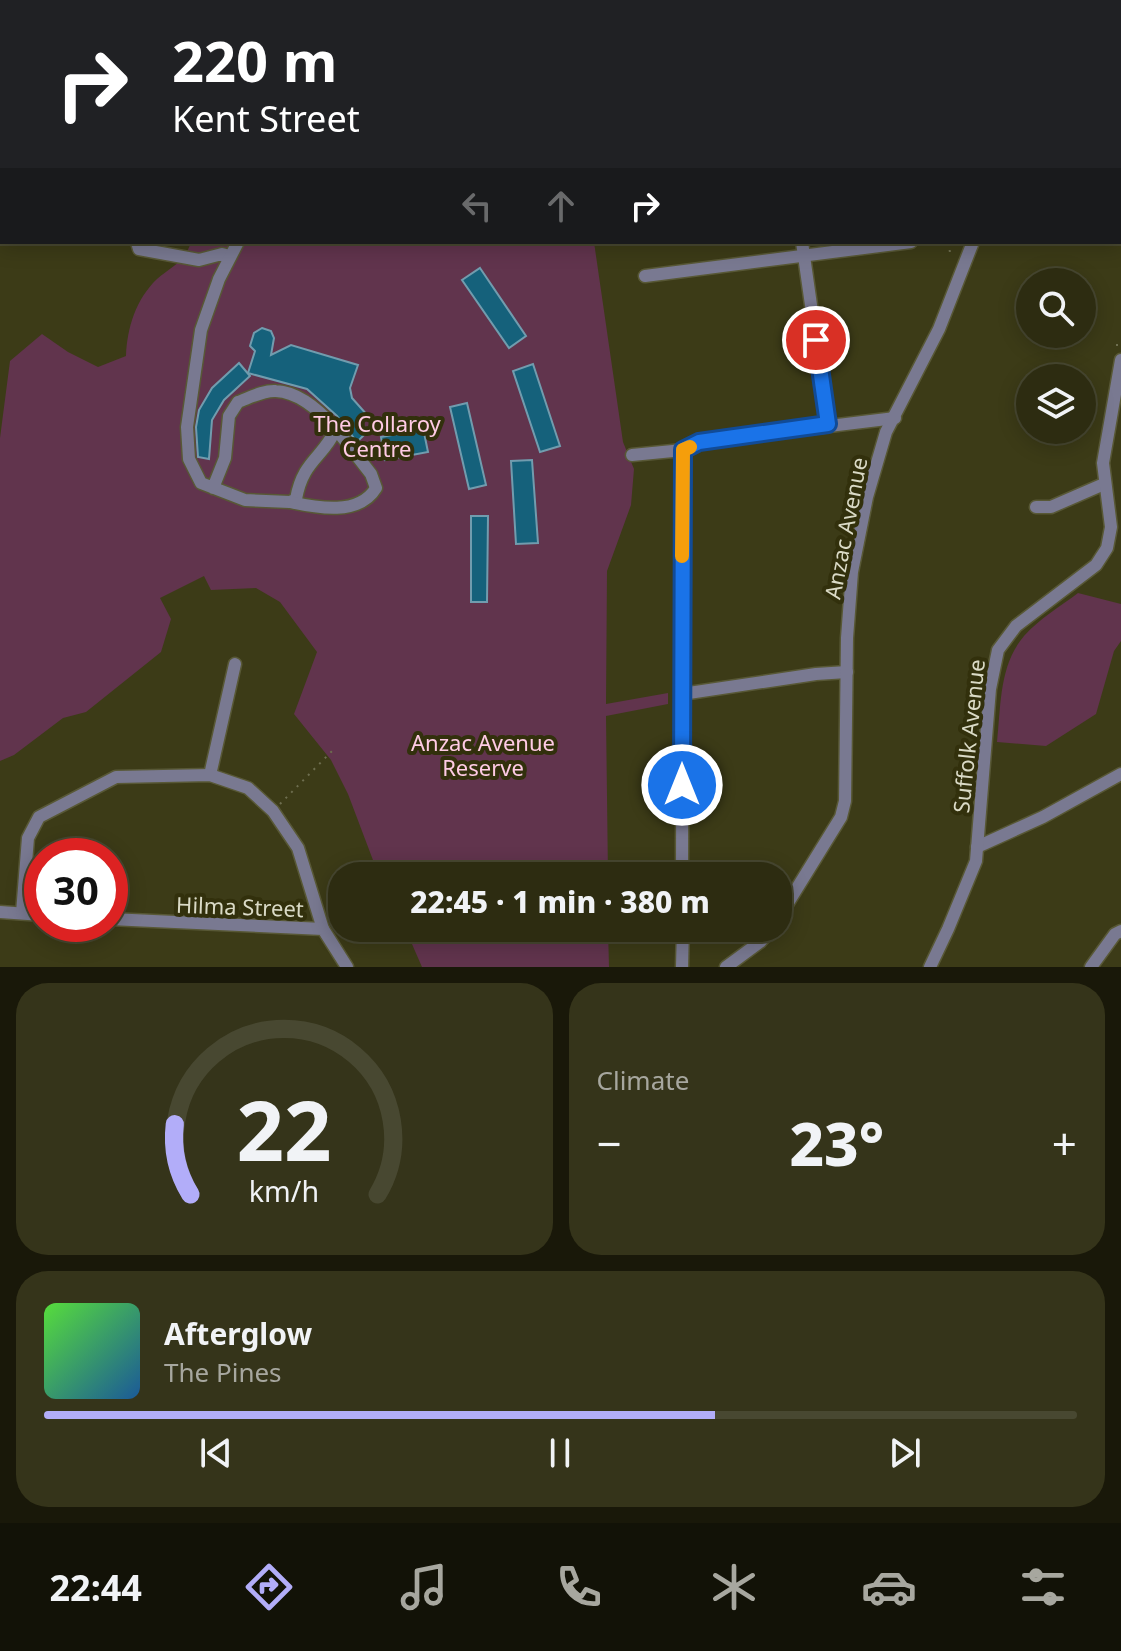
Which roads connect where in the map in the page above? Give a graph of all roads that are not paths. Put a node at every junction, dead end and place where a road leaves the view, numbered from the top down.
1 (237, 244) edge
2 (880, 244) edge
3 (971, 244) edge
4 (138, 245) edge
5 (803, 249) edge
6 (230, 256) junction
7 (645, 276) dead end
8 (1121, 360) edge
9 (895, 418) junction
10 (828, 424) junction
11 (336, 429) junction
12 (683, 450) junction
13 (632, 455) dead end
14 (1104, 484) junction
15 (213, 488) junction
16 (290, 502) junction
17 (1036, 507) dead end
18 (235, 664) dead end
19 (847, 672) junction
20 (682, 694) junction
21 (1121, 774) edge
22 (210, 775) junction
23 (977, 847) junction
24 (682, 862) edge
25 (792, 896) edge
26 (0, 912) edge
27 (22, 913) joint
28 (128, 920) edge
29 (323, 929) junction
30 (1121, 931) edge
31 (683, 942) edge
32 (760, 942) edge
33 (347, 967) edge
34 (682, 967) edge
35 (726, 967) edge
36 (930, 967) edge
37 (1091, 967) edge

1 - 6 street
2 - 5 street
3 - 9 street, Anzac Avenue
4 - 6 street
5 - 7 street
5 - 10 street
6 - 15 street
8 - 14 street, Suffolk Avenue
9 - 10 street
9 - 19 street, Anzac Avenue
10 - 12 street
11 - 15 street
11 - 16 street
11 - 16 street
12 - 13 street
12 - 20 street
14 - 17 street
14 - 23 street, Suffolk Avenue
15 - 16 street
18 - 22 street
19 - 20 street
19 - 25 street, Anzac Avenue
20 - 24 street
21 - 23 street
22 - 27 street
22 - 29 street
23 - 36 street, Suffolk Avenue
26 - 27 street
28 - 29 street, Hilma Street
29 - 33 street, Hilma Street
30 - 37 street
31 - 34 street
32 - 35 street

